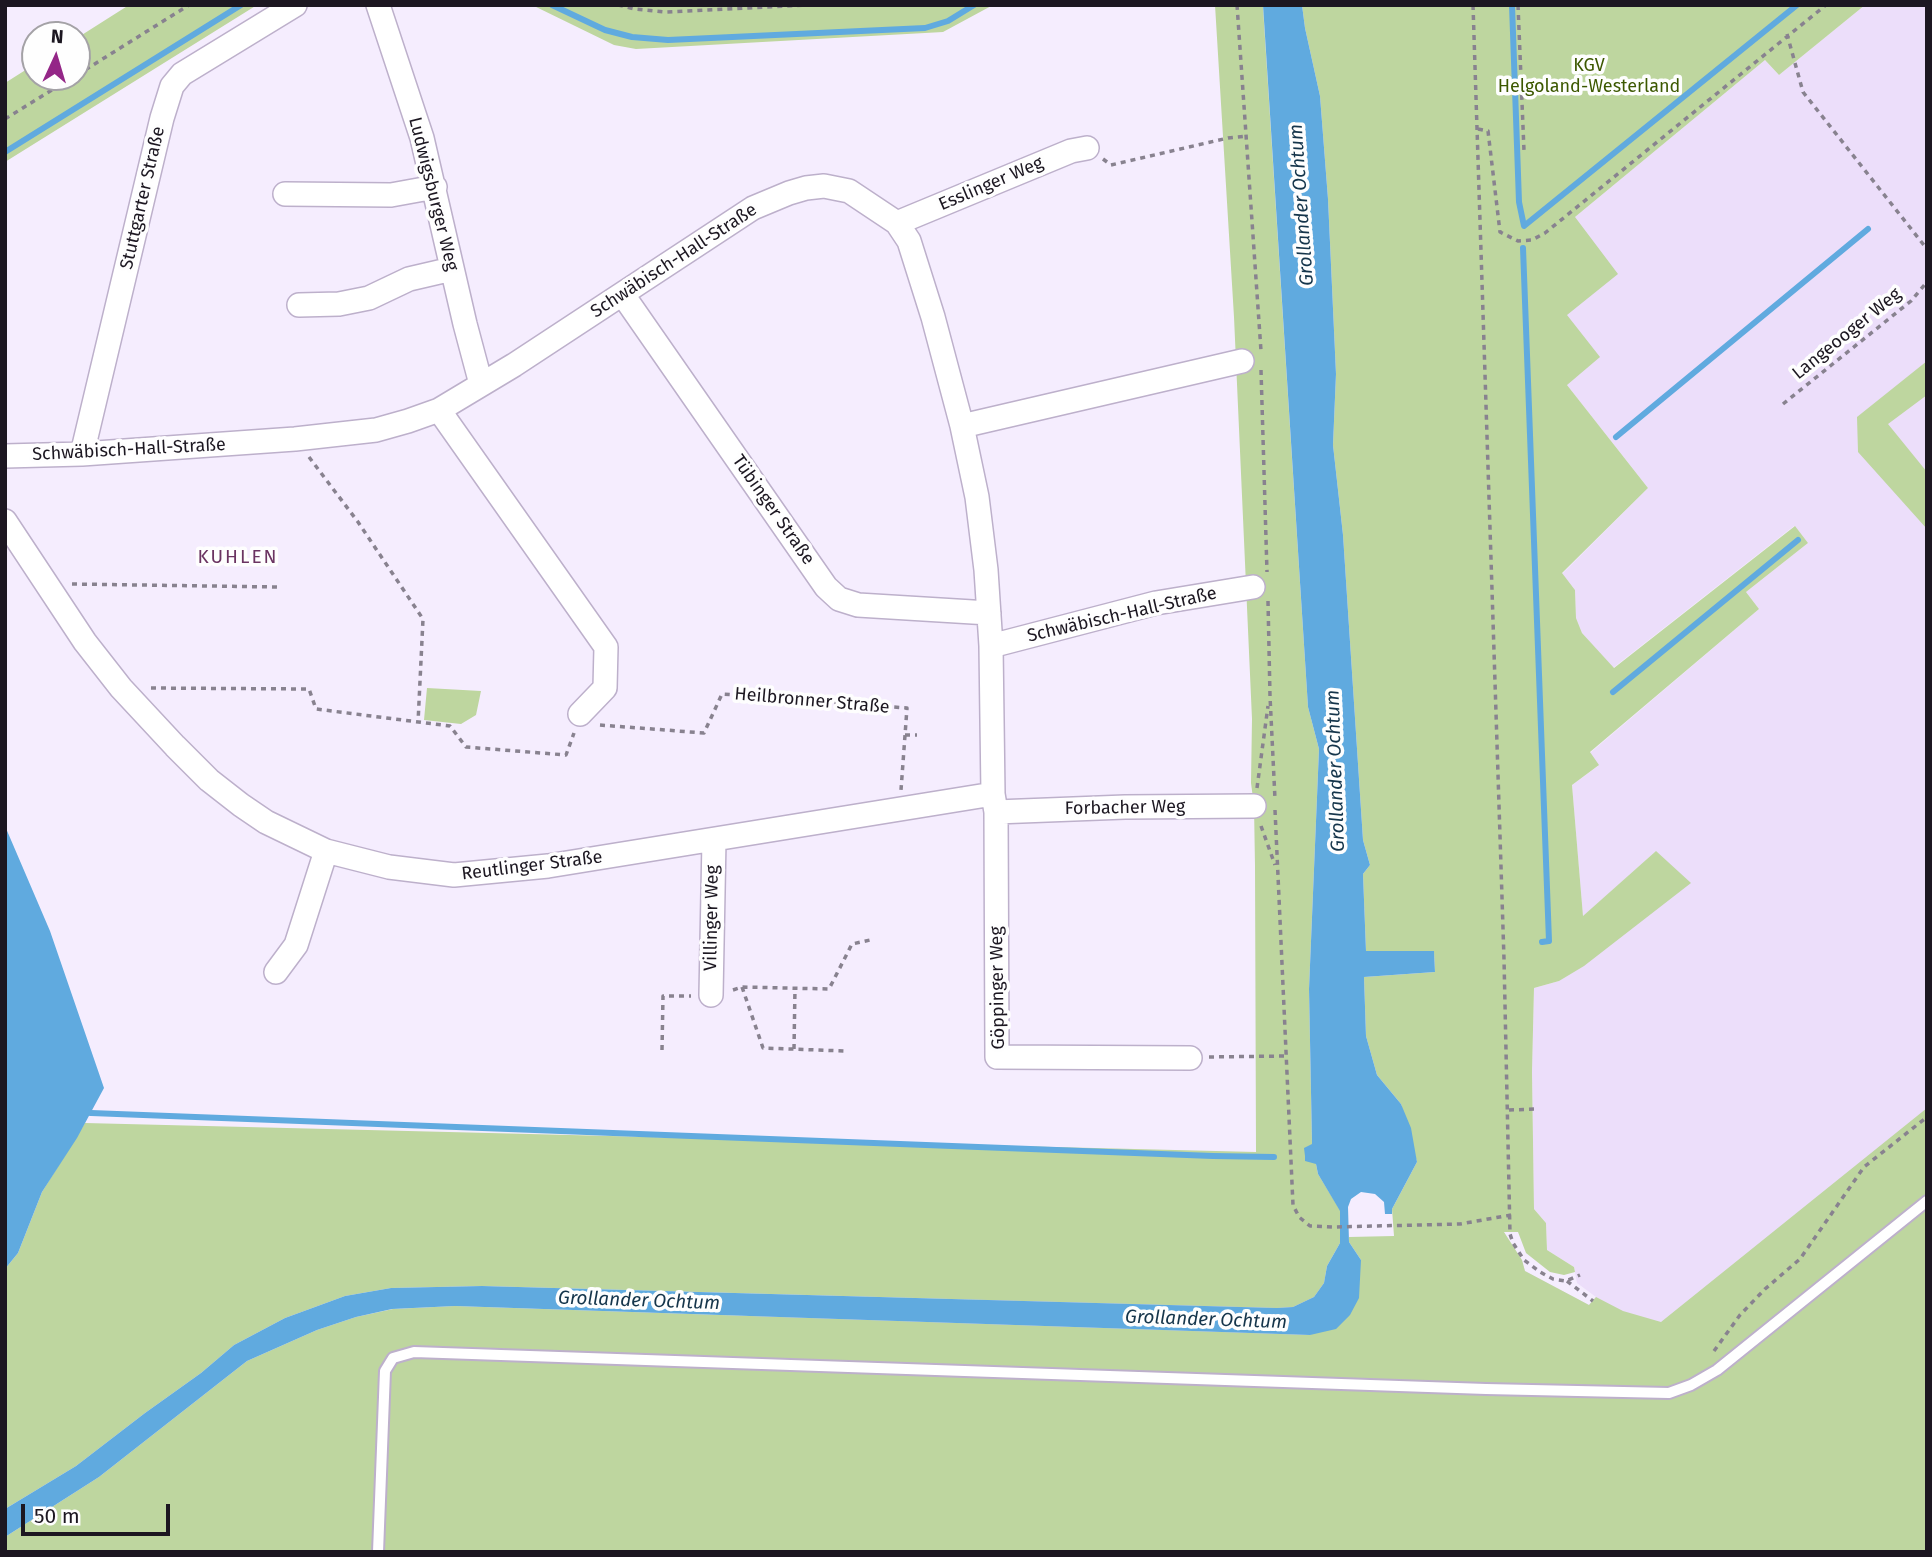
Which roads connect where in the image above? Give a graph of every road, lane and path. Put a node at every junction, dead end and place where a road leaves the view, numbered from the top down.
1 (190, 5) edge
2 (295, 5) edge
3 (378, 5) edge
4 (618, 5) edge
5 (806, 5) edge
6 (1237, 5) edge
7 (1472, 5) edge
8 (1518, 5) edge
9 (1826, 5) edge
10 (1787, 34) junction
11 (91, 66) edge
12 (51, 91) edge
13 (5, 119) edge
14 (1478, 129) junction
15 (1248, 136) junction
16 (1087, 148) joint
17 (1524, 151) dead end
18 (435, 187) junction
19 (285, 194) dead end
20 (897, 223) junction
21 (1927, 249) edge
22 (452, 269) junction
23 (1927, 282) edge
24 (623, 295) junction
25 (299, 305) dead end
26 (1242, 361) dead end
27 (481, 384) junction
28 (1783, 404) dead end
29 (439, 410) junction
30 (962, 426) junction
31 (295, 439) junction
32 (82, 454) junction
33 (5, 456) edge
34 (5, 521) edge
35 (46, 584) junction
36 (276, 587) dead end
37 (1263, 588) junction
38 (989, 613) junction
39 (991, 646) junction
40 (121, 688) junction
41 (1270, 696) junction
42 (582, 720) junction
43 (418, 723) junction
44 (905, 735) junction
45 (917, 735) dead end
46 (995, 803) junction
47 (1254, 806) junction
48 (900, 811) junction
49 (714, 840) junction
50 (327, 851) junction
51 (1277, 870) junction
52 (870, 940) dead end
53 (276, 972) dead end
54 (742, 987) junction
55 (795, 988) junction
56 (711, 995) junction
57 (794, 1049) junction
58 (662, 1050) dead end
59 (845, 1051) dead end
60 (1288, 1056) junction
61 (1190, 1058) joint
62 (1537, 1109) dead end
63 (1509, 1110) junction
64 (1927, 1117) edge
65 (1927, 1201) edge
66 (1511, 1215) junction
67 (1580, 1275) dead end
68 (1566, 1281) junction
69 (1593, 1301) dead end
70 (1712, 1355) dead end
71 (378, 1552) edge

1 - 11 path
2 - 32 street, Stuttgarter Straße
3 - 18 street, Ludwigsburger Weg
4 - 5 path
6 - 15 path
7 - 14 path
8 - 17 path
9 - 10 path
10 - 14 path
10 - 21 path
12 - 13 path
14 - 63 path
15 - 16 path
15 - 37 path
16 - 20 street, Esslinger Weg
18 - 19 street
18 - 22 street, Ludwigsburger Weg
20 - 24 street, Schwäbisch-Hall-Straße
20 - 30 street, Schwäbisch-Hall-Straße
22 - 25 street
22 - 27 street, Ludwigsburger Weg
23 - 28 path, Langeooger Weg
24 - 27 street, Schwäbisch-Hall-Straße
24 - 38 street, Tübinger Straße
26 - 30 street
27 - 29 street, Schwäbisch-Hall-Straße
29 - 31 street, Schwäbisch-Hall-Straße
29 - 42 street
30 - 38 street, Schwäbisch-Hall-Straße
31 - 32 street, Schwäbisch-Hall-Straße
31 - 43 path
32 - 33 street, Schwäbisch-Hall-Straße
34 - 35 street, Reutlinger Straße
35 - 36 path
35 - 40 street, Reutlinger Straße
37 - 39 street, Schwäbisch-Hall-Straße
37 - 41 path
38 - 39 street, Schwäbisch-Hall-Straße
39 - 46 street, Schwäbisch-Hall-Straße
40 - 43 path
40 - 50 street, Reutlinger Straße
41 - 47 path
41 - 51 path
42 - 43 path
42 - 44 path, Heilbronner Straße
44 - 45 path
44 - 48 path
46 - 47 street, Forbacher Weg
46 - 48 street, Reutlinger Straße
46 - 61 street, Göppinger Weg
47 - 51 path
48 - 49 street, Reutlinger Straße
49 - 50 street, Reutlinger Straße
49 - 56 street, Villinger Weg
50 - 53 street
51 - 60 path
52 - 55 path
54 - 55 path
54 - 56 path
54 - 57 path
55 - 57 path
56 - 58 path
57 - 59 path
60 - 61 path
60 - 66 path
62 - 63 path
63 - 66 path
64 - 70 path
65 - 71 lane
66 - 68 path
67 - 68 path
68 - 69 path

